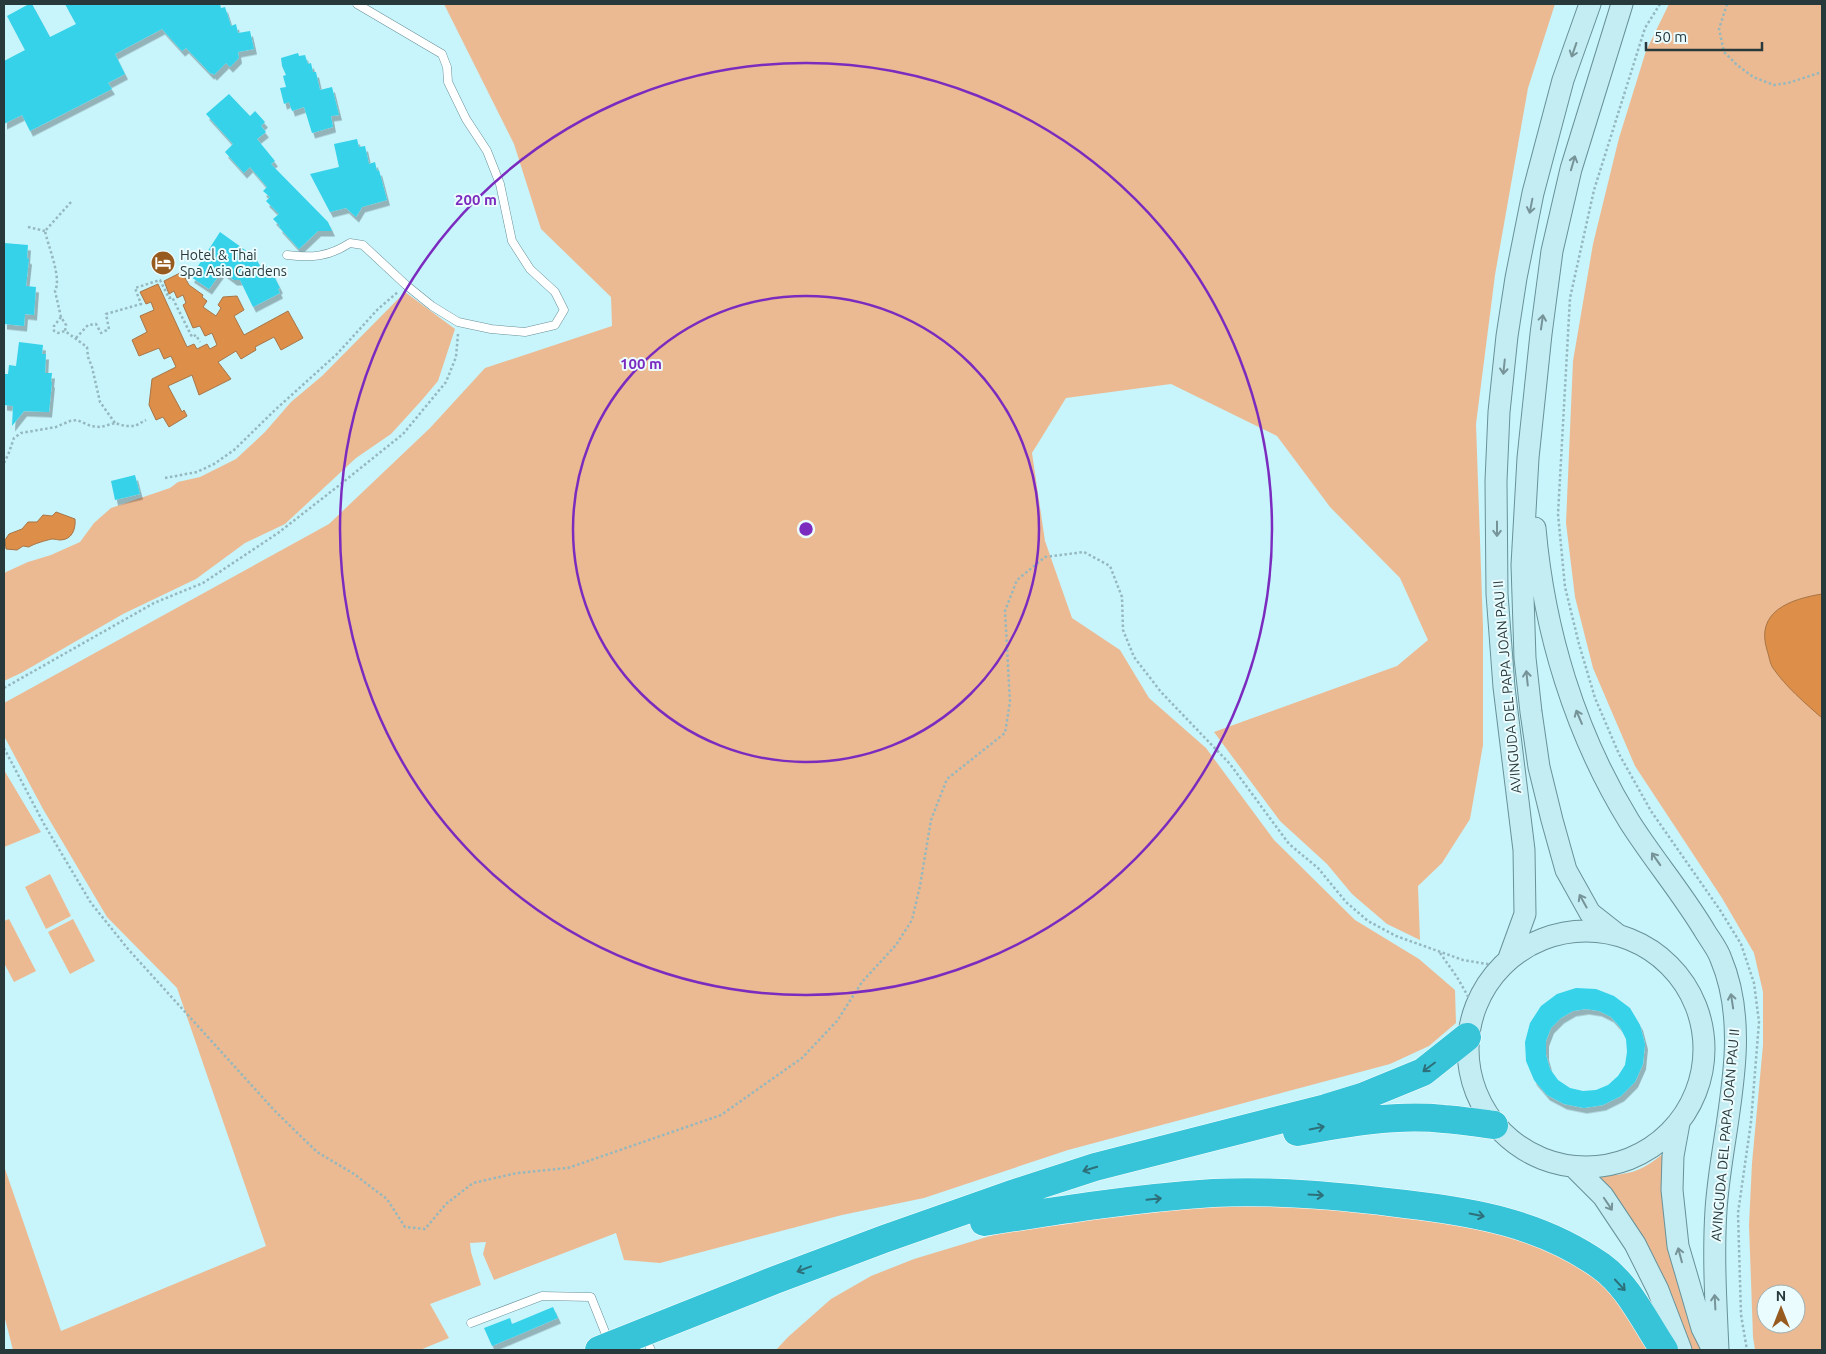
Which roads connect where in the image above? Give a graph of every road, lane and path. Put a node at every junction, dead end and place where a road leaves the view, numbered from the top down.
1 (357, 4) edge
2 (1590, 4) edge
3 (1622, 4) edge
4 (1636, 4) edge
5 (1660, 4) edge
6 (1727, 4) edge
7 (1822, 72) edge
8 (1598, 80) junction
9 (71, 202) dead end
10 (28, 227) dead end
11 (45, 231) junction
12 (286, 255) dead end
13 (406, 285) junction
14 (61, 317) junction
15 (458, 322) junction
16 (65, 331) junction
17 (76, 338) junction
18 (200, 342) dead end
19 (146, 420) dead end
20 (115, 422) junction
21 (1528, 458) junction
22 (4, 462) edge
23 (165, 478) dead end
24 (4, 688) edge
25 (4, 748) edge
26 (1618, 935) junction
27 (1439, 952) junction
28 (1506, 962) junction
29 (1474, 1008) junction
30 (1467, 1037) junction
31 (1679, 1124) junction
32 (1494, 1125) junction
33 (1575, 1168) junction
34 (984, 1222) junction
35 (471, 1323) dead end
36 (605, 1348) edge
37 (648, 1350) edge
38 (1664, 1350) edge
39 (1681, 1350) edge
40 (1713, 1350) edge
41 (1718, 1350) edge
42 (1746, 1350) edge

1 - 15 lane
2 -> 28 main road, AVINGUDA DEL PAPA JOAN PAU II
3 - 8 main road, AVINGUDA DEL PAPA JOAN PAU II
4 - 8 main road, AVINGUDA DEL PAPA JOAN PAU II
5 - 42 path
6 - 7 path
21 -> 8 main road, AVINGUDA DEL PAPA JOAN PAU II
9 - 11 path
10 - 11 path
11 - 14 path
12 - 13 lane
13 - 15 lane
13 - 23 path
14 - 16 path
14 - 16 path
15 - 24 path
16 - 17 path
17 - 18 path
17 - 20 path
19 - 20 path
20 - 22 path
26 -> 21 main road, AVINGUDA DEL PAPA JOAN PAU II
41 -> 21 main road, AVINGUDA DEL PAPA JOAN PAU II
25 - 27 path
26 - 28 main road
26 - 31 main road
27 - 28 path
27 - 29 path
28 - 29 main road
29 - 30 main road
30 - 32 main road
30 -> 36 highway
31 - 33 main road
40 -> 31 main road
32 - 33 main road
34 -> 32 highway
33 -> 39 main road
34 - 37 highway
34 -> 38 highway
35 - 36 lane

